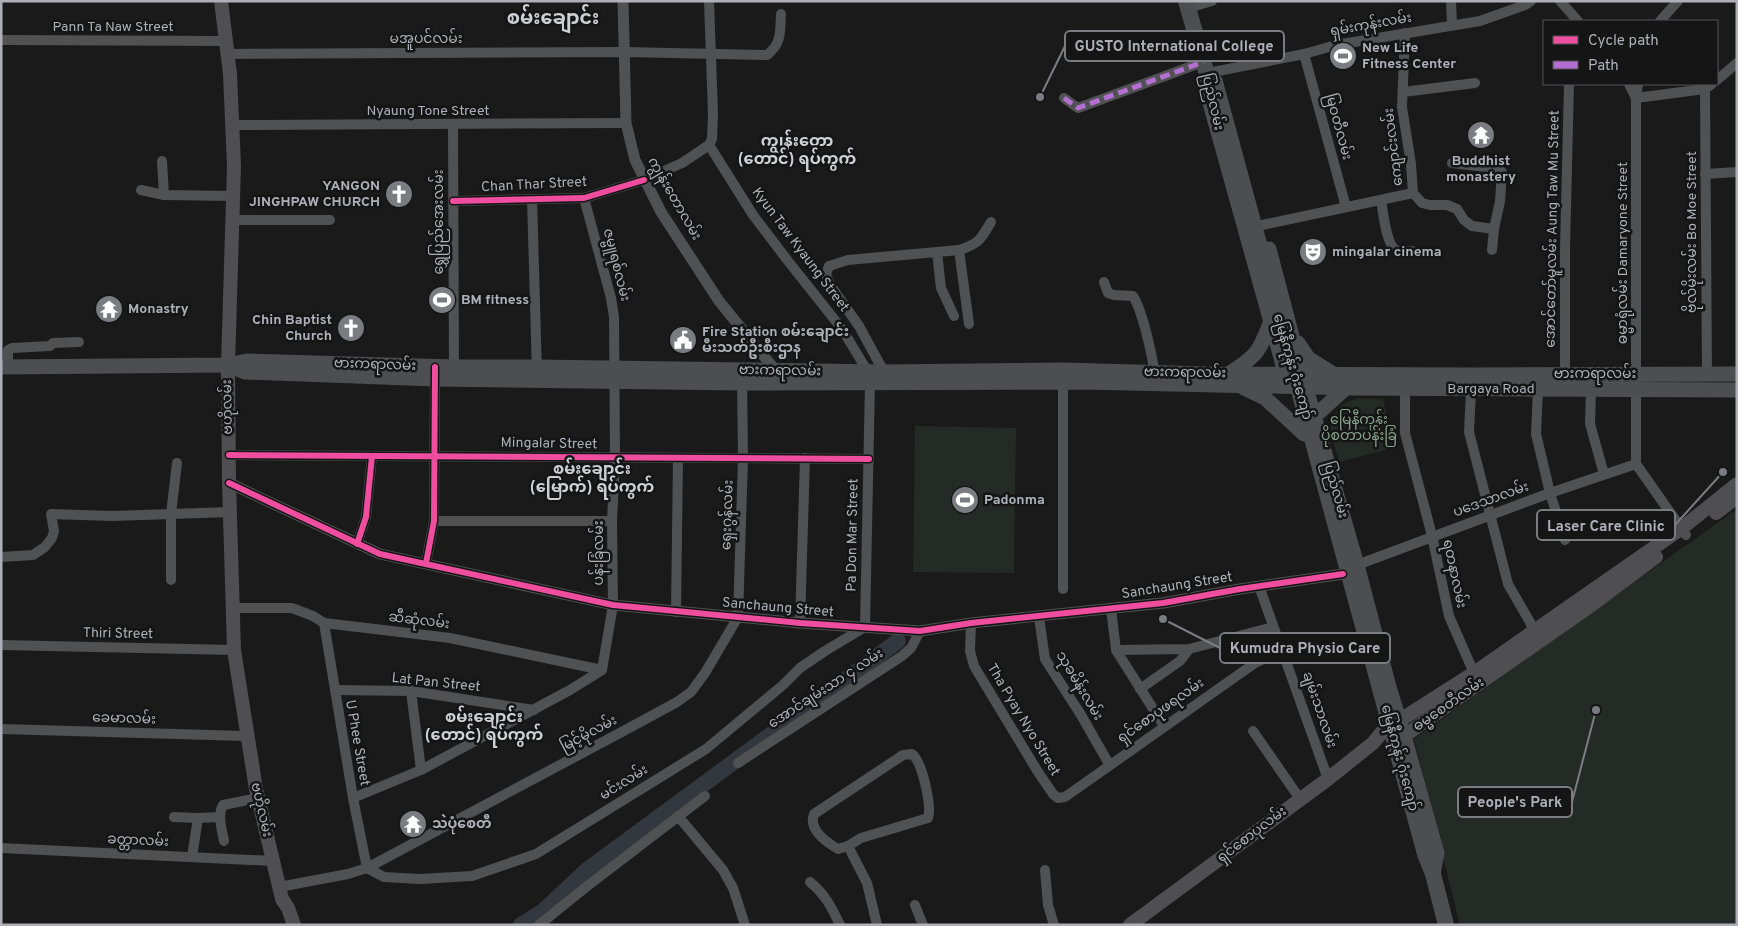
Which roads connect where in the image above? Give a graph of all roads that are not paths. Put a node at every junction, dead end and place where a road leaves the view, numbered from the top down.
1 (221, 1) edge
2 (623, 1) edge
3 (709, 1) edge
4 (1212, 1) edge
5 (1451, 1) edge
6 (1531, 1) edge
7 (1560, 1) edge
8 (1678, 1) edge
9 (1192, 3) edge
10 (781, 14) dead end
11 (1571, 17) edge
12 (1661, 20) edge
13 (1452, 25) junction
14 (1405, 33) junction
15 (1, 40) edge
16 (227, 48) junction
17 (624, 52) junction
18 (711, 53) junction
19 (1304, 54) junction
20 (1737, 63) edge
21 (1209, 73) junction
22 (1718, 79) edge
23 (1475, 83) dead end
24 (1569, 85) edge
25 (1630, 85) edge
26 (1638, 85) edge
27 (1709, 86) edge
28 (1403, 92) junction
29 (1064, 98) dead end
30 (1636, 98) junction
31 (626, 122) junction
32 (232, 125) junction
33 (453, 125) junction
34 (709, 146) junction
35 (162, 161) dead end
36 (1452, 163) dead end
37 (1737, 172) edge
38 (1705, 174) junction
39 (644, 180) junction
40 (140, 190) dead end
41 (1413, 193) junction
42 (164, 195) junction
43 (233, 196) junction
44 (584, 198) junction
45 (532, 199) junction
46 (1381, 200) junction
47 (453, 201) junction
48 (1346, 207) junction
49 (232, 220) junction
50 (330, 220) dead end
51 (991, 222) dead end
52 (1262, 225) junction
53 (1494, 229) junction
54 (959, 250) junction
55 (1492, 250) dead end
56 (1412, 251) dead end
57 (937, 252) junction
58 (1104, 282) dead end
59 (954, 316) dead end
60 (1271, 321) junction
61 (970, 324) dead end
62 (1292, 333) junction
63 (79, 342) dead end
64 (228, 364) junction
65 (4, 367) edge
66 (884, 372) junction
67 (435, 373) junction
68 (454, 373) junction
69 (537, 373) junction
70 (1333, 373) junction
71 (1565, 374) junction
72 (1637, 374) junction
73 (1706, 374) junction
74 (1737, 374) edge
75 (615, 375) junction
76 (742, 376) junction
77 (1063, 376) junction
78 (778, 377) junction
79 (869, 377) junction
80 (978, 377) junction
81 (1155, 378) junction
82 (1233, 379) junction
83 (1288, 380) junction
84 (1304, 380) junction
85 (1471, 382) junction
86 (1347, 387) junction
87 (1406, 389) junction
88 (1538, 389) junction
89 (1591, 389) junction
90 (1636, 390) junction
91 (1737, 390) edge
92 (1315, 416) junction
93 (1304, 434) junction
94 (229, 455) junction
95 (372, 456) junction
96 (434, 456) junction
97 (615, 458) junction
98 (678, 458) junction
99 (743, 458) junction
100 (805, 458) junction
101 (869, 459) junction
102 (177, 463) dead end
103 (1636, 464) junction
104 (1604, 474) junction
105 (229, 483) junction
106 (1737, 484) edge
107 (1550, 492) junction
108 (1737, 497) edge
109 (230, 512) junction
110 (172, 514) junction
111 (1490, 515) junction
112 (434, 521) junction
113 (612, 521) junction
114 (1684, 532) junction
115 (1432, 536) junction
116 (1565, 540) dead end
117 (357, 544) junction
118 (1, 557) edge
119 (426, 563) junction
120 (1357, 565) junction
121 (1342, 574) junction
122 (172, 580) dead end
123 (1259, 586) junction
124 (1063, 589) dead end
125 (613, 605) junction
126 (233, 608) junction
127 (1111, 609) junction
128 (676, 612) junction
129 (738, 617) junction
130 (1039, 617) junction
131 (324, 623) junction
132 (800, 623) junction
133 (971, 623) junction
134 (865, 627) junction
135 (1273, 627) junction
136 (920, 630) junction
137 (1534, 631) junction
138 (1, 645) edge
139 (1189, 649) junction
140 (234, 650) junction
141 (1116, 650) junction
142 (1283, 650) junction
143 (602, 670) junction
144 (1474, 673) junction
145 (1140, 689) junction
146 (334, 690) junction
147 (411, 691) junction
148 (534, 710) junction
149 (1399, 721) junction
150 (1164, 726) junction
151 (1, 730) edge
152 (1253, 731) dead end
153 (246, 736) junction
154 (1404, 736) junction
155 (1381, 739) junction
156 (738, 763) dead end
157 (1109, 764) junction
158 (422, 770) junction
159 (1328, 779) junction
160 (706, 796) dead end
161 (258, 798) junction
162 (353, 798) junction
163 (1058, 798) joint
164 (1300, 799) junction
165 (678, 816) junction
166 (174, 817) dead end
167 (220, 817) junction
168 (198, 818) junction
169 (224, 841) dead end
170 (848, 846) junction
171 (1, 848) edge
172 (192, 857) junction
173 (273, 862) junction
174 (367, 868) junction
175 (1045, 870) dead end
176 (1431, 876) junction
177 (810, 882) dead end
178 (280, 893) junction
179 (915, 906) dead end
180 (289, 922) edge
181 (539, 925) edge
182 (745, 925) edge
183 (840, 925) edge
184 (877, 925) edge
185 (924, 925) edge
186 (1054, 925) edge
187 (1130, 925) edge
188 (1439, 925) edge
189 (1446, 925) edge

1 - 16 main road, ဗဟိုလမ်း
2 - 17 street, ကျွန်းတောလမ်း
3 - 18 street
4 - 9 street
5 - 13 street
6 - 13 street, ရှမ်းကုန်းလမ်း
7 - 11 street
8 - 12 street
9 - 21 highway, ပြည်လမ်း
10 - 18 street, မအူပင်လမ်း
13 - 14 street, ရှမ်းကုန်းလမ်း
14 - 19 street, ရှမ်းကုန်းလမ်း
14 - 28 street, ကျောင်းလမ်း
15 - 16 street, Pann Ta Naw Street
16 - 17 street, မအူပင်လမ်း
16 - 32 main road, ဗဟိုလမ်း
17 - 18 street, မအူပင်လမ်း
17 - 31 street, ကျွန်းတောလမ်း
18 - 34 street
19 - 21 street, ရှမ်းကုန်းလမ်း
19 - 48 street, မြဝတီလမ်း
20 - 22 street
21 - 29 street, ရှမ်းကုန်းလမ်း
21 - 52 main road, ပြည်လမ်း
21 - 60 main road, ပြည်လမ်း
21 - 176 highway, မြေနီကုန်း ဂုံးကျော်, bridge
23 - 28 street
24 - 71 street, အောင်တော်မူလမ်း Aung Taw Mu Street
25 - 30 street
26 - 30 street, ဓမ္မာရုံလမ်း Damaryone Street
27 - 30 street
27 - 38 street, ဗိုလ်မိုးလမ်း Bo Moe Street
28 - 41 street, ကျောင်းလမ်း
30 - 72 street, ဓမ္မာရုံလမ်း Damaryone Street
31 - 33 street, Nyaung Tone Street
31 - 39 street, ကျွန်းတောလမ်း
32 - 33 street, Nyaung Tone Street
32 - 43 main road, ဗဟိုလမ်း
33 - 47 street, ရွှေပြည်အေးလမ်း
34 - 39 street, Chan Thar Street
34 - 79 street, Kyun Taw Kyaung Street
35 - 42 street
36 - 53 street
37 - 38 street
38 - 73 street, ဗိုလ်မိုးလမ်း Bo Moe Street
39 - 44 street, Chan Thar Street
39 - 78 street, ကျွန်းတောလမ်း
40 - 42 street
41 - 46 street, ကျောင်းလမ်း
41 - 53 street
42 - 43 street
43 - 49 main road, ဗဟိုလမ်း
44 - 45 street, Chan Thar Street
44 - 75 street, ဇမ္ဗူရစ်လမ်း
45 - 47 street, Chan Thar Street
45 - 69 street
46 - 48 street, ကျောင်းလမ်း
46 - 56 street
47 - 68 street, ရွှေပြည်အေးလမ်း
48 - 52 street, ကျောင်းလမ်း
49 - 50 street
49 - 64 main road, ဗဟိုလမ်း
51 - 54 street
52 - 62 main road, ပြည်လမ်း
53 - 55 street
54 - 57 street
54 - 61 street
57 - 59 street
57 - 66 street
58 - 81 street
60 - 82 main road
60 - 83 main road, ပြည်လမ်း
62 - 70 main road
62 - 84 main road, ပြည်လမ်း
63 - 65 street
64 - 65 main road, ဗားကရာလမ်း
64 - 67 main road, ဗားကရာလမ်း
64 - 94 main road, ဗဟိုလမ်း
66 - 79 main road, ဗားကရာလမ်း
66 - 80 main road, ဗားကရာလမ်း
67 - 68 main road, ဗားကရာလမ်း
67 - 96 street
68 - 69 main road, ဗားကရာလမ်း
69 - 75 main road, ဗားကရာလမ်း
70 - 84 main road, ဗားကရာလမ်း
70 - 85 main road, ဗားကရာလမ်း
71 - 72 main road, ဗားကရာလမ်း
71 - 85 main road, ဗားကရာလမ်း
72 - 73 main road, ဗားကရာလမ်း
72 - 90 street, ဓမ္မာရုံလမ်း Damaryone Street
73 - 74 main road, ဗားကရာလမ်း
75 - 76 main road, ဗားကရာလမ်း
75 - 97 street, ပန်းခြံလမ်း
76 - 78 main road, ဗားကရာလမ်း
76 - 99 street, ရှေးဂွန်လမ်း
77 - 80 main road, ဗားကရာလမ်း
77 - 81 main road, ဗားကရာလမ်း
77 - 124 street
78 - 79 main road, ဗားကရာလမ်း
79 - 80 main road, ဗားကရာလမ်း
79 - 101 street, Pa Don Mar Street
81 - 82 main road, ဗားကရာလမ်း
82 - 83 main road, ဗားကရာလမ်း
82 - 93 main road
83 - 84 main road, ဗားကရာလမ်း
83 - 93 main road, ပြည်လမ်း
84 - 86 main road
84 - 92 main road, ပြည်လမ်း
85 - 87 main road, Bargaya Road
85 - 88 main road, Bargaya Road
85 - 111 street
86 - 87 main road
86 - 92 main road
87 - 115 street, ရတနာလမ်း
88 - 89 main road, Bargaya Road
88 - 107 street
89 - 90 main road, Bargaya Road
89 - 104 street
90 - 91 main road, ဗားကရာလမ်း
90 - 103 street, ဓမ္မာရုံလမ်း Damaryone Street
92 - 120 main road, ပြည်လမ်း
93 - 121 main road, ပြည်လမ်း
94 - 95 street, Mingalar Street
94 - 105 main road, ဗဟိုလမ်း
95 - 96 street, Mingalar Street
95 - 117 street
96 - 97 street, Mingalar Street
96 - 112 street
97 - 98 street, Mingalar Street
97 - 113 street, ပန်းခြံလမ်း
98 - 99 street, Mingalar Street
98 - 128 street
99 - 100 street, Mingalar Street
99 - 129 street, ရှေးဂွန်လမ်း
100 - 101 street, Mingalar Street
100 - 132 street
101 - 134 street, Pa Don Mar Street
102 - 110 street
103 - 104 street, ပဒေသာလမ်း
103 - 114 street
104 - 107 street, ပဒေသာလမ်း
105 - 109 main road, ဗဟိုလမ်း
105 - 117 street, Sanchaung Street
106 - 114 main road, ဓမ္မစေတီလမ်း
107 - 111 street, ပဒေသာလမ်း
107 - 116 street
108 - 114 main road, ဓမ္မစေတီလမ်း
109 - 110 street
109 - 126 main road, ဗဟိုလမ်း
110 - 118 street
110 - 122 street
111 - 115 street, ပဒေသာလမ်း
111 - 137 street
112 - 113 street
112 - 119 street
113 - 125 street, ပန်းခြံလမ်း
114 - 137 main road, ဓမ္မစေတီလမ်း
114 - 154 main road, ဓမ္မစေတီလမ်း
115 - 120 street, ပဒေသာလမ်း
115 - 144 street, ရတနာလမ်း
117 - 119 street, Sanchaung Street
119 - 125 street, Sanchaung Street
120 - 149 main road, ပြည်လမ်း
121 - 123 street, Sanchaung Street
121 - 155 main road, ပြည်လမ်း
123 - 127 street, Sanchaung Street
123 - 135 street, ချမ်းသာလမ်း
125 - 128 street, Sanchaung Street
125 - 143 street, ပန်းခြံလမ်း
126 - 131 street, ဆီဆုံလမ်း
126 - 140 main road, ဗဟိုလမ်း
127 - 130 street, Sanchaung Street
127 - 141 street
128 - 129 street, Sanchaung Street
129 - 132 street, Sanchaung Street
129 - 174 street, မြင့်မိုလမ်း
130 - 133 street, Sanchaung Street
130 - 157 street, သုခမိန်းလမ်း
131 - 143 street, ဆီဆုံလမ်း
131 - 146 street, U Phee Street
132 - 134 street, Sanchaung Street
133 - 136 street, Sanchaung Street
133 - 163 street, Tha Pyay Nyo Street
134 - 136 street, Sanchaung Street
134 - 174 street, မင်းလမ်း
135 - 139 street
135 - 142 street, ချမ်းသာလမ်း
136 - 156 street, အောင်ချမ်းသာ ၄ လမ်း
137 - 144 main road, ဓမ္မစေတီလမ်း
138 - 140 street, Thiri Street
139 - 141 street
139 - 145 street
140 - 153 main road, ဗဟိုလမ်း
141 - 145 street
142 - 150 street, ရှင်စောပုဖရလမ်း
142 - 159 street, ချမ်းသာလမ်း
143 - 148 street
144 - 149 main road, ဓမ္မစေတီလမ်း
145 - 150 street
146 - 147 street, Lat Pan Street
146 - 162 street, U Phee Street
147 - 148 street, Lat Pan Street
147 - 158 street
148 - 158 street
149 - 154 main road, ပြည်လမ်း
149 - 155 main road, ဓမ္မစေတီလမ်း
150 - 157 street, ရှင်စောပုဖရလမ်း
151 - 153 street, ခေမာလမ်း
152 - 164 street
153 - 161 main road, ဗဟိုလမ်း
154 - 155 main road, ဓမ္မစေတီလမ်း
154 - 176 main road, ပြည်လမ်း
155 - 159 main road, ရှင်စောပုလမ်း
155 - 176 main road, ပြည်လမ်း
157 - 163 street, ရှင်စောပုဖရလမ်း
158 - 162 street
159 - 164 main road, ရှင်စောပုလမ်း
160 - 165 street
161 - 167 street
161 - 173 main road, ဗဟိုလမ်း
162 - 174 street, U Phee Street
164 - 187 main road, ရှင်စောပုလမ်း
165 - 181 street
165 - 182 street
166 - 168 street
167 - 168 street
167 - 169 street
168 - 172 street
170 - 170 street
170 - 184 street
171 - 172 street, ခတ္တာလမ်း
172 - 173 street, ခတ္တာလမ်း
173 - 178 main road, ဗဟိုလမ်း
174 - 178 street, မြင့်မိုလမ်း
175 - 186 street
176 - 188 highway, ပြည်လမ်း
176 - 189 highway, ပြည်လမ်း
177 - 183 street
178 - 180 main road, ဗဟိုလမ်း
179 - 185 street

